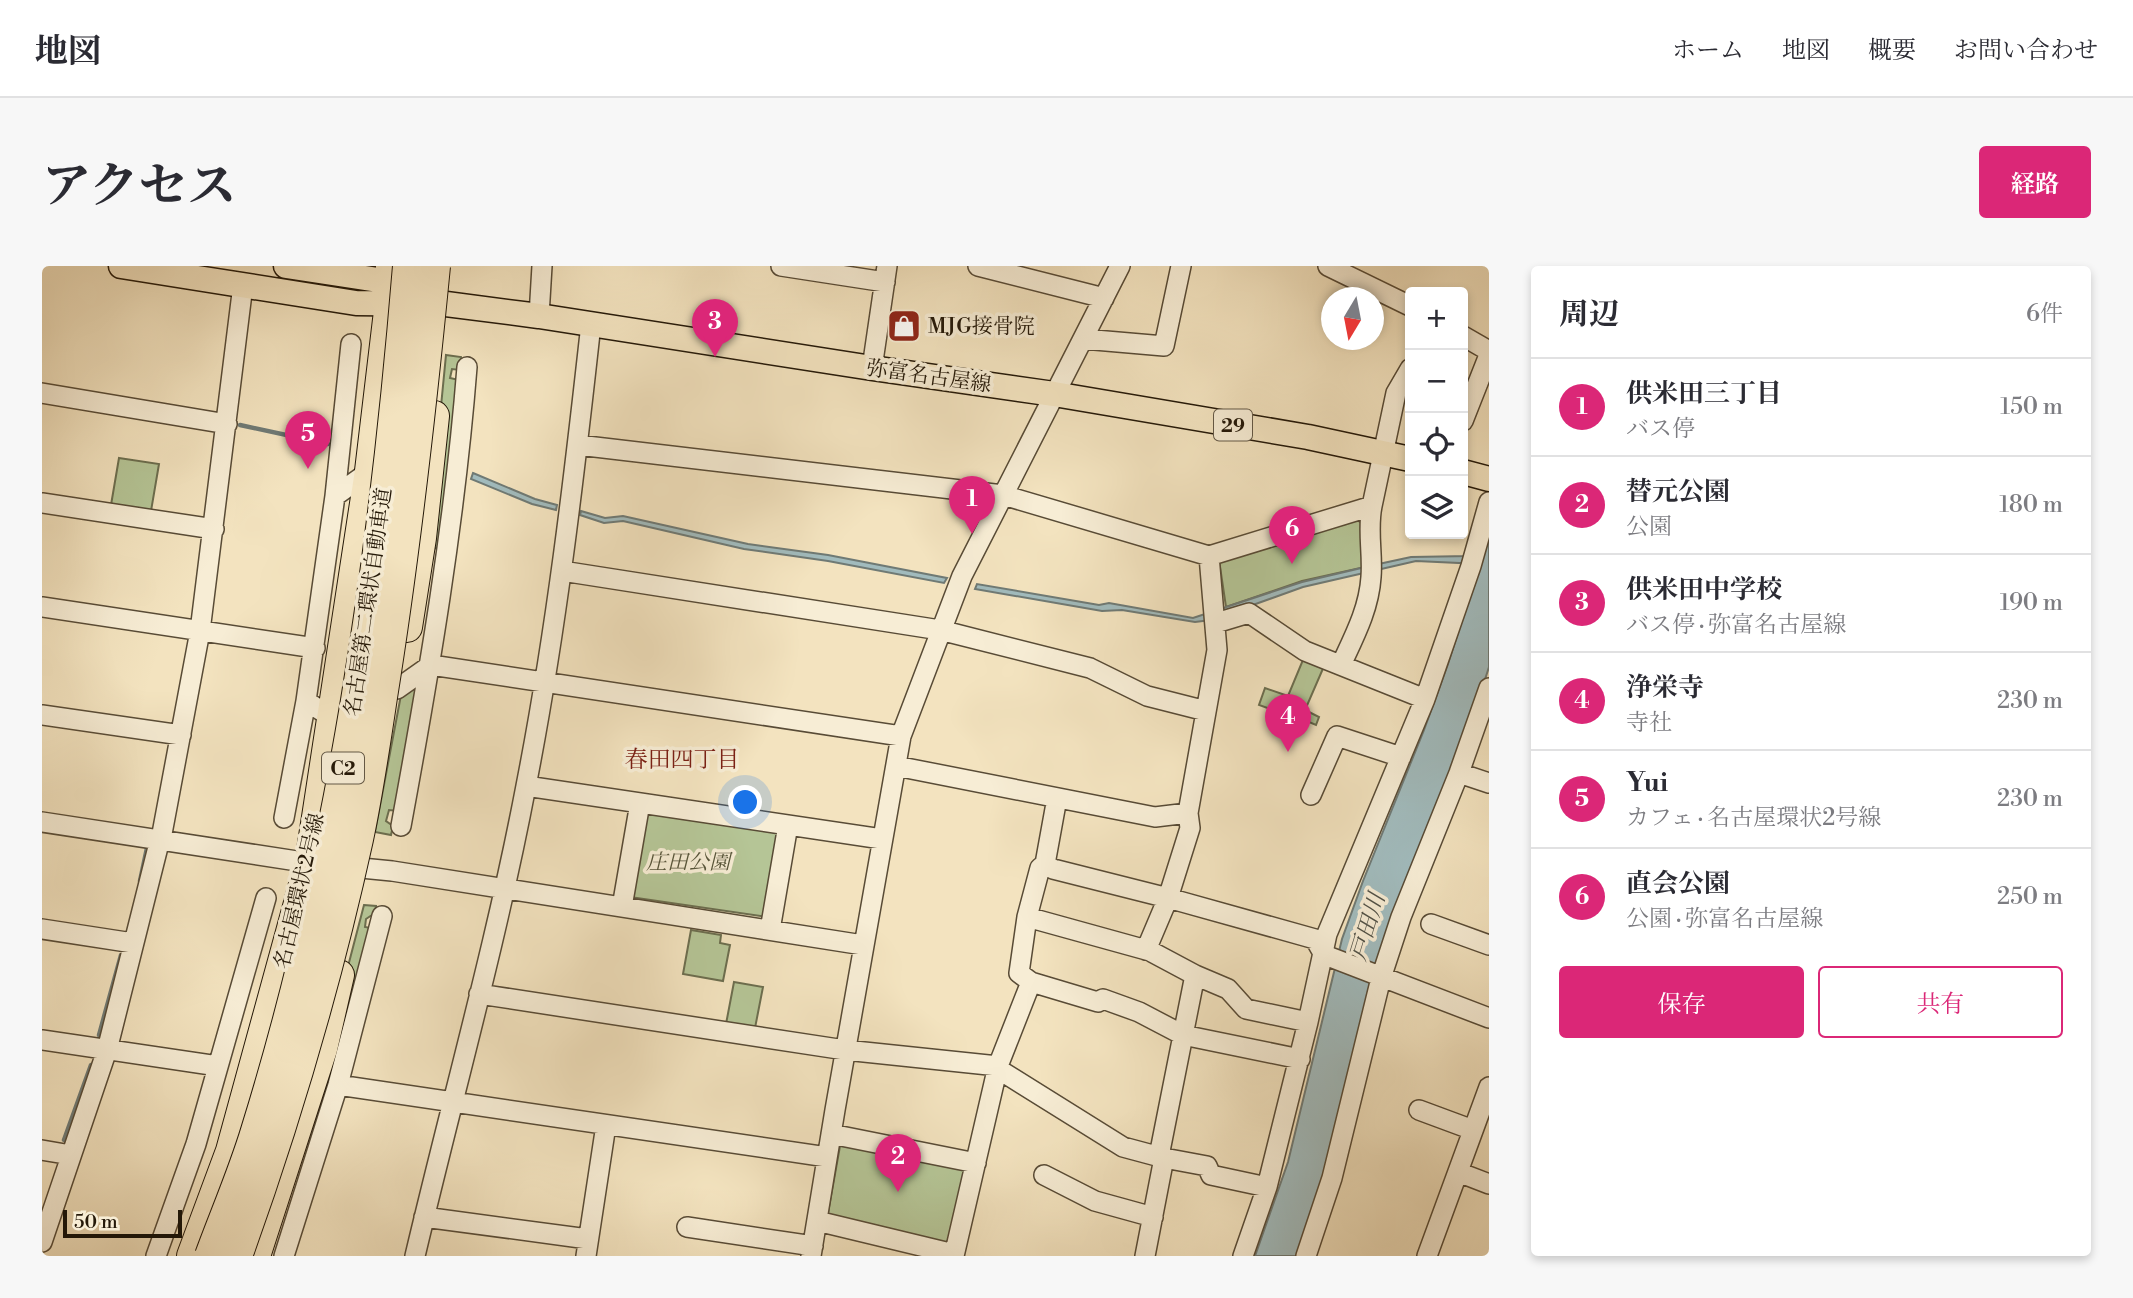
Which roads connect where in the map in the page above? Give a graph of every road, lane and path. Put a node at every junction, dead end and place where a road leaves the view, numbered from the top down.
1 (121, 266) edge
2 (289, 266) edge
3 (435, 266) edge
4 (446, 266) edge
5 (542, 266) edge
6 (781, 266) edge
7 (978, 266) edge
8 (1120, 266) edge
9 (1181, 266) edge
10 (1328, 266) edge
11 (1033, 273) edge
12 (886, 274) edge
13 (395, 279) edge
14 (243, 285) junction
15 (1104, 298) junction
16 (446, 304) junction
17 (1405, 304) edge
18 (539, 316) junction
19 (591, 324) junction
20 (1083, 339) junction
21 (1468, 339) edge
22 (351, 344) dead end
23 (1489, 353) edge
24 (467, 367) dead end
25 (872, 368) junction
26 (1405, 378) edge
27 (42, 393) edge
28 (1055, 394) junction
29 (1466, 413) edge
30 (227, 424) junction
31 (578, 445) junction
32 (1382, 452) junction
33 (1405, 458) edge
34 (370, 471) junction
35 (1468, 473) edge
36 (1489, 479) edge
37 (1003, 495) junction
38 (335, 496) junction
39 (1489, 502) edge
40 (42, 503) edge
41 (1372, 506) junction
42 (214, 529) junction
43 (421, 538) junction
44 (1209, 556) junction
45 (444, 568) junction
46 (562, 571) junction
47 (42, 607) edge
48 (1216, 617) junction
49 (940, 630) junction
50 (200, 631) junction
51 (314, 648) junction
52 (431, 665) junction
53 (1340, 665) junction
54 (544, 684) junction
55 (1489, 688) edge
56 (397, 689) junction
57 (1425, 699) junction
58 (306, 701) junction
59 (1206, 711) junction
60 (42, 715) edge
61 (334, 719) junction
62 (181, 735) junction
63 (901, 736) junction
64 (1401, 757) junction
65 (895, 766) junction
66 (1459, 773) junction
67 (1489, 783) edge
68 (526, 786) junction
69 (1311, 795) dead end
70 (1057, 798) junction
71 (640, 803) junction
72 (1188, 813) junction
73 (284, 818) dead end
74 (42, 821) edge
75 (788, 825) junction
76 (401, 827) dead end
77 (160, 839) junction
78 (882, 839) junction
79 (310, 863) junction
80 (1045, 864) junction
81 (363, 867) junction
82 (505, 889) junction
83 (266, 898) dead end
84 (1168, 898) junction
85 (622, 907) junction
86 (382, 916) dead end
87 (1027, 917) junction
88 (1431, 924) dead end
89 (42, 929) edge
90 (770, 930) junction
91 (133, 943) junction
92 (863, 945) junction
93 (1489, 945) edge
94 (1146, 950) junction
95 (1326, 955) junction
96 (1195, 975) junction
97 (1381, 978) junction
98 (1031, 982) junction
99 (479, 994) junction
100 (1489, 1018) edge
101 (1308, 1022) junction
102 (1183, 1035) junction
103 (42, 1040) edge
104 (261, 1045) junction
105 (322, 1049) junction
106 (107, 1050) junction
107 (845, 1050) junction
108 (1300, 1059) junction
109 (220, 1062) junction
110 (998, 1068) junction
111 (339, 1080) junction
112 (1489, 1087) edge
113 (452, 1102) junction
114 (1419, 1110) dead end
115 (607, 1125) junction
116 (1473, 1130) junction
117 (831, 1134) junction
118 (42, 1150) edge
119 (71, 1155) junction
120 (827, 1157) junction
121 (1164, 1158) junction
122 (976, 1163) junction
123 (1458, 1172) junction
124 (1044, 1175) dead end
125 (1489, 1184) edge
126 (1267, 1187) junction
127 (424, 1217) junction
128 (1153, 1217) junction
129 (817, 1221) junction
130 (687, 1227) dead end
131 (42, 1242) edge
132 (587, 1248) edge
133 (812, 1251) edge
134 (954, 1255) edge
135 (156, 1256) edge
136 (192, 1256) edge
137 (210, 1256) edge
138 (237, 1256) edge
139 (255, 1256) edge
140 (284, 1256) edge
141 (415, 1256) edge
142 (1145, 1256) edge
143 (1243, 1256) edge
144 (1306, 1256) edge
145 (1429, 1256) edge

1 - 14 main road, 弥富名古屋線 / 29
2 - 13 main road, 弥富名古屋線 / 29
3 - 138 highway, 名古屋第二環状自動車道 / C2, bridge
4 - 16 highway
5 - 18 street
6 - 12 street
7 - 11 street
8 - 15 street
9 - 20 street
10 - 17 street
11 - 15 street
12 - 25 street
13 - 14 main road, 弥富名古屋線 / 29
13 - 16 main road, 弥富名古屋線 / 29
13 - 34 highway, 名古屋環状2号線
13 - 137 highway, 名古屋第二環状自動車道 / C2, bridge
14 - 30 street
15 - 20 street
16 - 18 main road, 弥富名古屋線 / 29
16 - 43 highway
18 - 19 main road, 弥富名古屋線 / 29
19 - 25 main road, 弥富名古屋線 / 29
19 - 31 street
20 - 28 street
21 - 23 street
22 - 38 street
23 - 29 street
24 - 45 street
25 - 28 main road, 弥富名古屋線 / 29
26 - 32 street
27 - 30 street
28 - 32 main road, 弥富名古屋線 / 29
28 - 37 street
30 - 42 street
31 - 37 street
31 - 46 street
32 - 33 main road, 弥富名古屋線 / 29
32 - 41 street
34 - 38 street
34 - 61 highway, 名古屋環状2号線
35 - 36 main road
37 - 44 street
37 - 49 street
38 - 51 street
39 - 57 street
40 - 42 street
41 - 44 street
41 - 53 street
42 - 50 street
43 - 45 street
43 - 56 highway
44 - 48 street
45 - 52 street
46 - 49 street
46 - 54 street
47 - 50 street
48 - 53 street
48 - 59 street
49 - 59 street
49 - 63 street
50 - 51 street
50 - 62 street
51 - 58 street
52 - 54 street
52 - 56 street
52 - 76 street
53 - 57 street
54 - 63 street
54 - 68 street
55 - 66 street
56 - 81 highway
57 - 64 street
58 - 61 street
58 - 73 street
59 - 72 street
60 - 62 street
61 - 79 highway, 名古屋環状2号線
62 - 77 street
63 - 65 street
64 - 69 street
64 - 95 street
65 - 70 street
65 - 78 street
66 - 67 street
66 - 97 street
68 - 71 street
68 - 82 street
70 - 72 street
70 - 80 street
71 - 75 street
71 - 85 street
72 - 84 street
74 - 77 street
75 - 78 street
75 - 90 street
77 - 79 street
77 - 91 street
78 - 92 street
79 - 81 street
79 - 104 highway, 名古屋環状2号線
80 - 84 street
80 - 87 street
81 - 82 street
81 - 105 highway
82 - 85 street
82 - 99 street
83 - 109 street
84 - 94 street
84 - 95 street
85 - 90 street
86 - 111 street
87 - 94 street
87 - 98 street
88 - 93 street
89 - 91 street
90 - 92 street
91 - 106 street
92 - 107 street
94 - 96 street
95 - 97 street
95 - 101 street
96 - 101 street
96 - 102 street
97 - 100 street
97 - 144 street
98 - 102 street
98 - 110 street
99 - 107 street
99 - 113 street
101 - 108 street
102 - 108 street
102 - 121 street
103 - 106 street
104 - 109 street
104 - 136 highway, 名古屋環状2号線
105 - 111 street
105 - 139 highway
106 - 109 street
106 - 119 street
107 - 110 street
107 - 117 street
108 - 126 street
109 - 135 street
110 - 121 street
110 - 122 street
111 - 113 street
111 - 140 street
112 - 116 street
113 - 115 street
113 - 127 street
114 - 116 street
115 - 120 street
115 - 132 street
116 - 123 street
117 - 120 street
117 - 122 street
118 - 119 street
119 - 131 street
120 - 129 street
121 - 126 street
121 - 128 street
122 - 134 street
123 - 125 street
123 - 145 street
124 - 128 street
126 - 143 street
127 - 132 street
127 - 141 street
128 - 142 street
129 - 133 street
129 - 134 street
130 - 133 street

